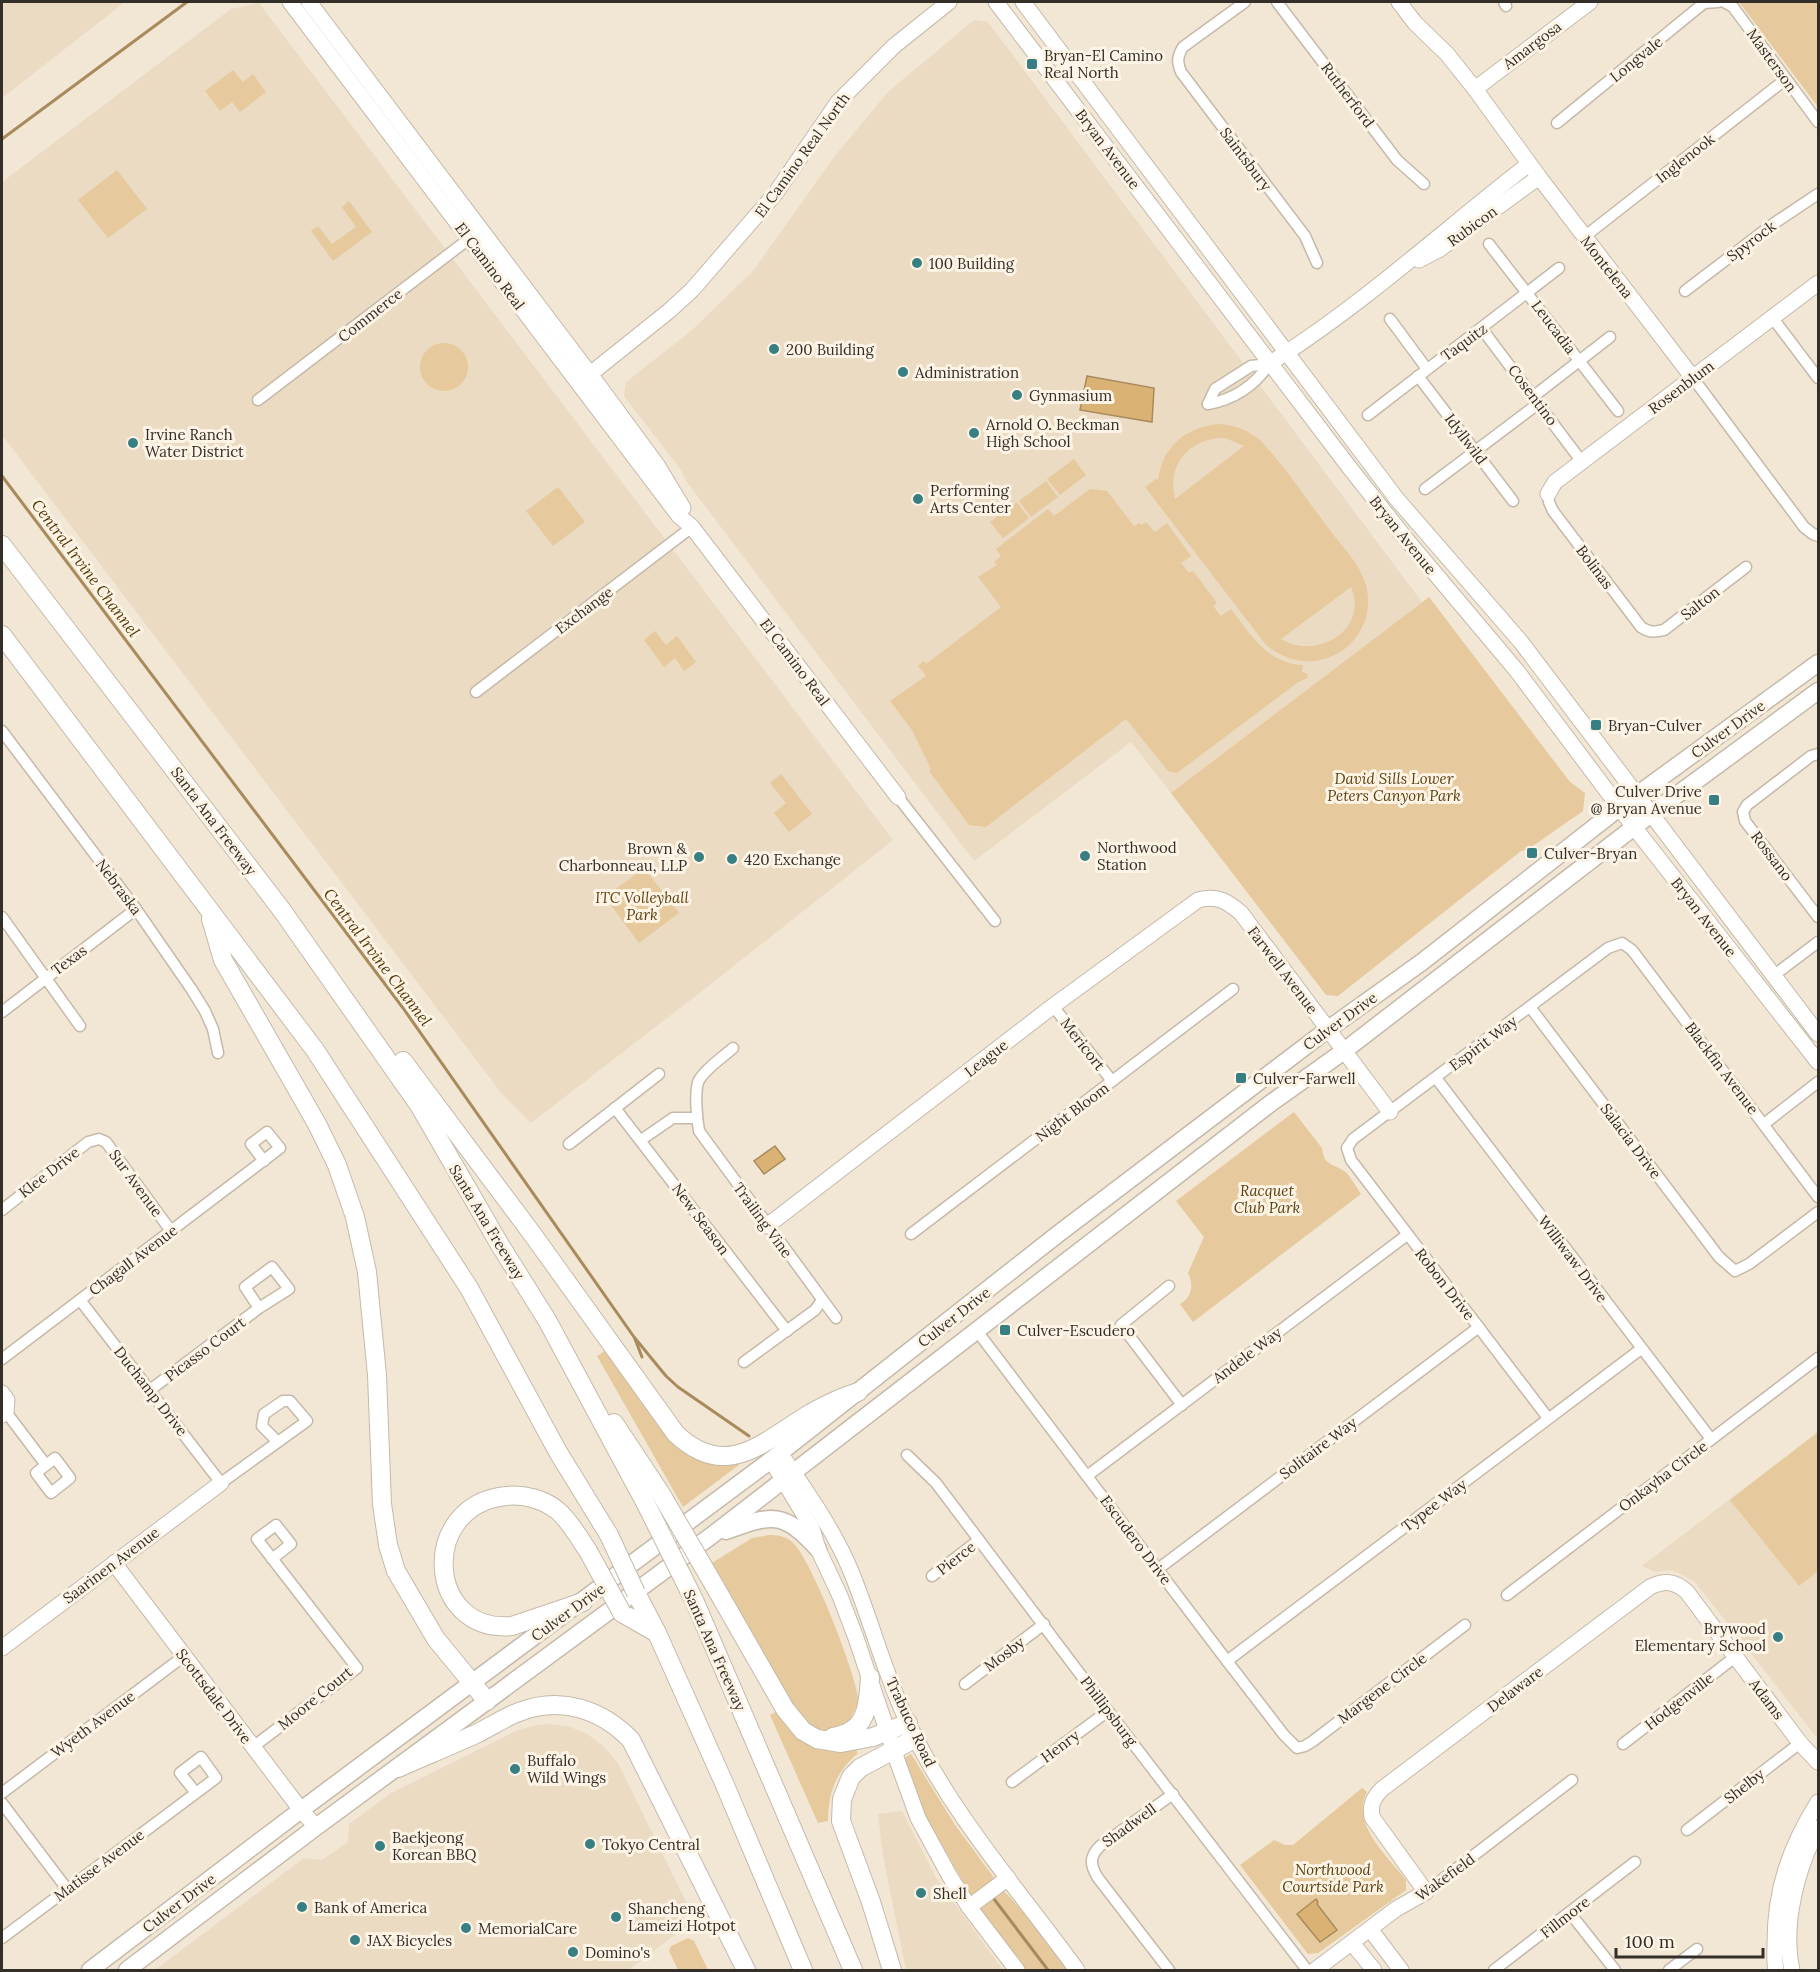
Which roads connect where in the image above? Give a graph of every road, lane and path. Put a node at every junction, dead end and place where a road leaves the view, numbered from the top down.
1 (290, 2) edge
2 (309, 2) edge
3 (949, 2) edge
4 (996, 2) edge
5 (1023, 2) edge
6 (1245, 2) edge
7 (1277, 2) edge
8 (1399, 2) edge
9 (1590, 2) edge
10 (1718, 2) edge
11 (1724, 2) edge
12 (1786, 79) junction
13 (1475, 89) junction
14 (1818, 122) edge
15 (1557, 123) dead end
16 (1529, 164) junction
17 (1539, 177) junction
18 (1424, 184) dead end
19 (1818, 194) edge
20 (475, 234) junction
21 (1584, 237) junction
22 (1489, 244) dead end
23 (1317, 263) dead end
24 (1402, 268) junction
25 (1559, 268) dead end
26 (1818, 283) edge
27 (1685, 291) dead end
28 (1528, 293) junction
29 (1773, 317) junction
30 (1390, 320) dead end
31 (1482, 329) junction
32 (1610, 337) dead end
33 (1286, 353) junction
34 (1580, 360) junction
35 (1269, 364) junction
36 (1423, 372) junction
37 (1693, 378) junction
38 (1818, 378) edge
39 (584, 379) junction
40 (258, 400) dead end
41 (1536, 400) junction
42 (1618, 411) dead end
43 (1368, 415) dead end
44 (1476, 452) junction
45 (1582, 462) junction
46 (1425, 489) dead end
47 (1548, 494) joint
48 (1513, 501) dead end
49 (692, 527) junction
50 (1816, 535) edge
51 (2, 544) edge
52 (1746, 567) dead end
53 (1652, 633) joint
54 (2, 635) edge
55 (1818, 663) edge
56 (476, 692) dead end
57 (1818, 692) edge
58 (2, 731) edge
59 (1818, 754) edge
60 (1637, 795) junction
61 (898, 797) joint
62 (1619, 808) junction
63 (1651, 814) junction
64 (1634, 827) junction
65 (1210, 897) joint
66 (207, 906) junction
67 (136, 909) junction
68 (2, 917) edge
69 (1818, 917) edge
70 (995, 921) dead end
71 (1818, 942) edge
72 (1622, 943) joint
73 (1773, 976) junction
74 (46, 978) junction
75 (334, 985) junction
76 (1233, 989) dead end
77 (1053, 1006) junction
78 (1530, 1007) junction
79 (2, 1012) edge
80 (80, 1026) dead end
81 (1328, 1030) junction
82 (1818, 1034) edge
83 (733, 1048) dead end
84 (1344, 1051) junction
85 (218, 1053) dead end
86 (1818, 1062) edge
87 (659, 1074) dead end
88 (1436, 1078) junction
89 (1112, 1082) junction
90 (1818, 1082) edge
91 (615, 1107) junction
92 (1390, 1112) junction
93 (697, 1118) junction
94 (1764, 1124) junction
95 (99, 1139) joint
96 (642, 1140) junction
97 (569, 1144) dead end
98 (1347, 1148) joint
99 (264, 1161) dead end
100 (1818, 1197) edge
101 (2, 1210) edge
102 (1818, 1212) edge
103 (767, 1226) junction
104 (171, 1231) junction
105 (911, 1234) dead end
106 (1407, 1235) junction
107 (1169, 1286) dead end
108 (80, 1300) junction
109 (822, 1300) junction
110 (259, 1308) dead end
111 (836, 1318) dead end
112 (1479, 1327) junction
113 (787, 1331) junction
114 (977, 1331) junction
115 (1641, 1349) junction
116 (1818, 1358) edge
117 (2, 1359) edge
118 (744, 1362) dead end
119 (150, 1390) junction
120 (858, 1392) junction
121 (2, 1393) edge
122 (1182, 1405) junction
123 (4, 1414) edge
124 (1548, 1418) junction
125 (1712, 1439) junction
126 (277, 1442) dead end
127 (907, 1455) dead end
128 (776, 1457) junction
129 (46, 1465) dead end
130 (789, 1476) junction
131 (1088, 1476) junction
132 (221, 1482) junction
133 (654, 1499) junction
134 (711, 1536) junction
135 (979, 1540) junction
136 (818, 1549) junction
137 (272, 1558) dead end
138 (114, 1563) junction
139 (1158, 1569) junction
140 (932, 1576) dead end
141 (1669, 1582) joint
142 (1507, 1595) dead end
143 (583, 1602) junction
144 (1044, 1624) junction
145 (1465, 1625) dead end
146 (653, 1629) junction
147 (2, 1648) edge
148 (184, 1656) junction
149 (1735, 1657) junction
150 (1227, 1661) junction
151 (870, 1677) junction
152 (473, 1682) junction
153 (965, 1684) dead end
154 (487, 1701) junction
155 (1108, 1711) junction
156 (912, 1731) junction
157 (817, 1738) junction
158 (890, 1741) junction
159 (1800, 1743) junction
160 (1623, 1744) dead end
161 (254, 1747) junction
162 (1297, 1748) joint
163 (1818, 1762) edge
164 (399, 1768) junction
165 (1572, 1780) dead end
166 (1012, 1782) dead end
167 (2, 1793) edge
168 (196, 1793) dead end
169 (1173, 1794) junction
170 (1818, 1802) edge
171 (2, 1803) edge
172 (301, 1810) junction
173 (316, 1827) junction
174 (1818, 1828) edge
175 (1687, 1830) dead end
176 (1635, 1862) dead end
177 (1008, 1878) junction
178 (67, 1889) junction
179 (1426, 1892) junction
180 (174, 1907) junction
181 (969, 1907) junction
182 (1570, 1912) junction
183 (1370, 1929) junction
184 (2, 1938) edge
185 (1352, 1942) junction
186 (1696, 1948) dead end
187 (131, 1967) edge
188 (90, 1971) edge
189 (746, 1971) edge
190 (802, 1971) edge
191 (853, 1971) edge
192 (892, 1971) edge
193 (1017, 1971) edge
194 (1077, 1971) edge
195 (1169, 1971) edge
196 (1307, 1971) edge
197 (1315, 1971) edge
198 (1374, 1971) edge
199 (1401, 1971) edge
200 (1494, 1971) edge
201 (1615, 1971) edge
202 (1669, 1971) edge
203 (1776, 1971) edge
204 (1792, 1971) edge

1 - 20 main road, El Camino Real
2 - 20 main road, El Camino Real
3 - 39 main road, El Camino Real North
4 - 35 main road, Bryan Avenue
5 - 33 main road, Bryan Avenue
6 - 23 street, Saintsbury
7 - 18 street, Rutherford
8 - 13 main road, Montelena
9 - 13 main road, Amargosa
10 - 15 street, Longvale
11 - 12 street, Masterson
12 - 14 street, Masterson
12 - 21 street, Inglenook
13 - 16 main road, Montelena
16 - 17 main road, Montelena
16 - 24 main road, Rubicon
17 - 21 main road, Montelena
17 - 24 main road, Rubicon
19 - 27 street, Spyrock
20 - 39 main road, El Camino Real
20 - 40 street, Commerce
21 - 37 main road, Montelena
22 - 28 street, Leucadia
24 - 33 main road, Rubicon
25 - 28 street, Taquitz
26 - 29 main road, Rosenblum
28 - 31 street, Taquitz
28 - 34 street, Leucadia
29 - 37 main road, Rosenblum
29 - 38 street
30 - 36 street, Idyllwild
31 - 36 street, Taquitz
31 - 41 street, Cosentino
32 - 34 street
33 - 35 main road, Rubicon
33 - 60 main road, Bryan Avenue
34 - 41 street
34 - 42 street, Leucadia
35 - 35 street
35 - 62 main road, Bryan Avenue
36 - 43 street, Taquitz
36 - 44 street, Idyllwild
37 - 45 main road, Rosenblum
37 - 50 street, Montelena
39 - 49 main road, El Camino Real
41 - 44 street
41 - 45 street, Cosentino
44 - 46 street
44 - 48 street, Idyllwild
45 - 47 main road, Rosenblum
47 - 53 street, Bolinas
49 - 56 street, Exchange
49 - 61 main road, El Camino Real
51 - 75 highway, Santa Ana Freeway
52 - 53 street, Salton
54 - 66 highway
55 - 60 main road, Culver Drive
57 - 63 main road, Culver Drive
58 - 67 street, Nebraska
59 - 69 street, Rossano
60 - 62 main road, Culver Drive
60 - 63 main road, Bryan Avenue
61 - 70 street
62 - 64 main road, Bryan Avenue
62 - 81 main road, Culver Drive
63 - 64 main road, Culver Drive
63 - 73 main road, Bryan Avenue
64 - 84 main road, Culver Drive
64 - 86 main road, Bryan Avenue
65 - 77 main road, League
65 - 81 main road, Farwell Avenue
66 - 146 highway, bridge
66 - 152 highway
67 - 74 street, Texas
67 - 85 street, Nebraska
68 - 74 street
71 - 73 street
72 - 78 street, Espirit Way
72 - 94 street, Blackfin Avenue
73 - 82 main road, Bryan Avenue
74 - 79 street, Texas
74 - 80 street
75 - 120 highway
75 - 133 highway, Santa Ana Freeway
76 - 89 street, Night Bloom
77 - 89 street, Mericort
77 - 103 main road, League
78 - 88 street, Espirit Way
78 - 102 street, Salacia Drive
81 - 84 main road, Farwell Avenue
81 - 120 main road, Culver Drive
83 - 93 street, Trailing Vine
84 - 92 main road, Farwell Avenue
84 - 114 main road, Culver Drive
87 - 91 street
88 - 92 street, Espirit Way
88 - 115 street, Williwaw Drive
89 - 105 street, Night Bloom
90 - 94 street
91 - 96 street, New Season
91 - 97 street
92 - 98 street, Espirit Way
93 - 96 street
93 - 103 street, Trailing Vine
94 - 100 street, Blackfin Avenue
95 - 101 street, Klee Drive
95 - 104 street, Sur Avenue
96 - 113 street, New Season
98 - 106 street, Robon Drive
99 - 104 street, Chagall Avenue
103 - 109 street, Trailing Vine
104 - 108 street, Chagall Avenue
106 - 112 street, Robon Drive
106 - 122 street, Andele Way
107 - 122 street
108 - 117 street, Chagall Avenue
108 - 119 street, Duchamp Drive
109 - 111 street, Trailing Vine
109 - 113 street
110 - 119 street, Picasso Court
112 - 124 street, Robon Drive
112 - 139 street, Solitaire Way
113 - 118 street
114 - 130 main road, Culver Drive
114 - 131 street, Escudero Drive
115 - 124 street, Typee Way
115 - 125 street, Williwaw Drive
116 - 125 street, Onkayha Circle
119 - 132 street, Duchamp Drive
120 - 128 main road, Culver Drive
121 - 123 main road
122 - 131 street, Andele Way
123 - 129 street
124 - 150 street, Typee Way
125 - 142 street, Onkayha Circle
126 - 132 street
127 - 135 street, Phillipsburg
128 - 130 main road, Trabuco Road
128 - 143 main road, Culver Drive
130 - 134 main road, Culver Drive
130 - 136 main road, Trabuco Road
130 - 156 main road, Trabuco Road
131 - 139 street, Escudero Drive
132 - 138 main road, Saarinen Avenue
133 - 157 highway, bridge
133 - 191 highway, Santa Ana Freeway, bridge
134 - 136 main road
134 - 154 main road, Culver Drive
135 - 140 street, Pierce
135 - 144 street, Phillipsburg
136 - 151 main road, Trabuco Road
137 - 161 street, Moore Court
138 - 147 main road, Saarinen Avenue
138 - 148 main road, Scottsdale Drive
139 - 150 street, Escudero Drive
141 - 149 main road, Adams
141 - 179 main road, Delaware
143 - 146 highway, bridge
143 - 152 main road, Culver Drive
144 - 153 street, Mosby
144 - 155 street, Phillipsburg
145 - 162 street, Margene Circle
146 - 190 highway
148 - 161 main road, Scottsdale Drive
148 - 167 street, Wyeth Avenue
149 - 159 main road, Adams
149 - 160 street, Hodgenville
150 - 162 street, Escudero Drive
151 - 157 highway
151 - 158 main road, Trabuco Road
152 - 154 highway
152 - 172 main road, Culver Drive
154 - 164 main road, Culver Drive
155 - 166 street, Henry
155 - 169 street, Phillipsburg
156 - 158 highway
156 - 177 main road, Trabuco Road
157 - 158 highway
158 - 181 main road, Trabuco Road
158 - 192 highway
159 - 163 main road, Adams
159 - 175 street, Shelby
161 - 172 main road, Scottsdale Drive
164 - 173 main road, Culver Drive
164 - 189 highway
165 - 179 street, Wakefield
168 - 178 street, Matisse Avenue
169 - 195 street, Shadwell
169 - 196 street, Phillipsburg
170 - 203 main road
171 - 178 street
172 - 173 main road, Scottsdale Drive
172 - 180 main road, Culver Drive
173 - 187 main road, Culver Drive
174 - 204 main road
176 - 182 street, Fillmore
177 - 181 main road
177 - 194 main road, Trabuco Road
178 - 184 street, Matisse Avenue
179 - 183 main road, Wakefield
180 - 187 main road
180 - 188 main road, Culver Drive
181 - 193 main road, Trabuco Road
182 - 200 street, Fillmore
182 - 201 street
183 - 185 main road, Wakefield
183 - 199 main road
185 - 197 main road, Wakefield
185 - 198 main road
186 - 202 street

